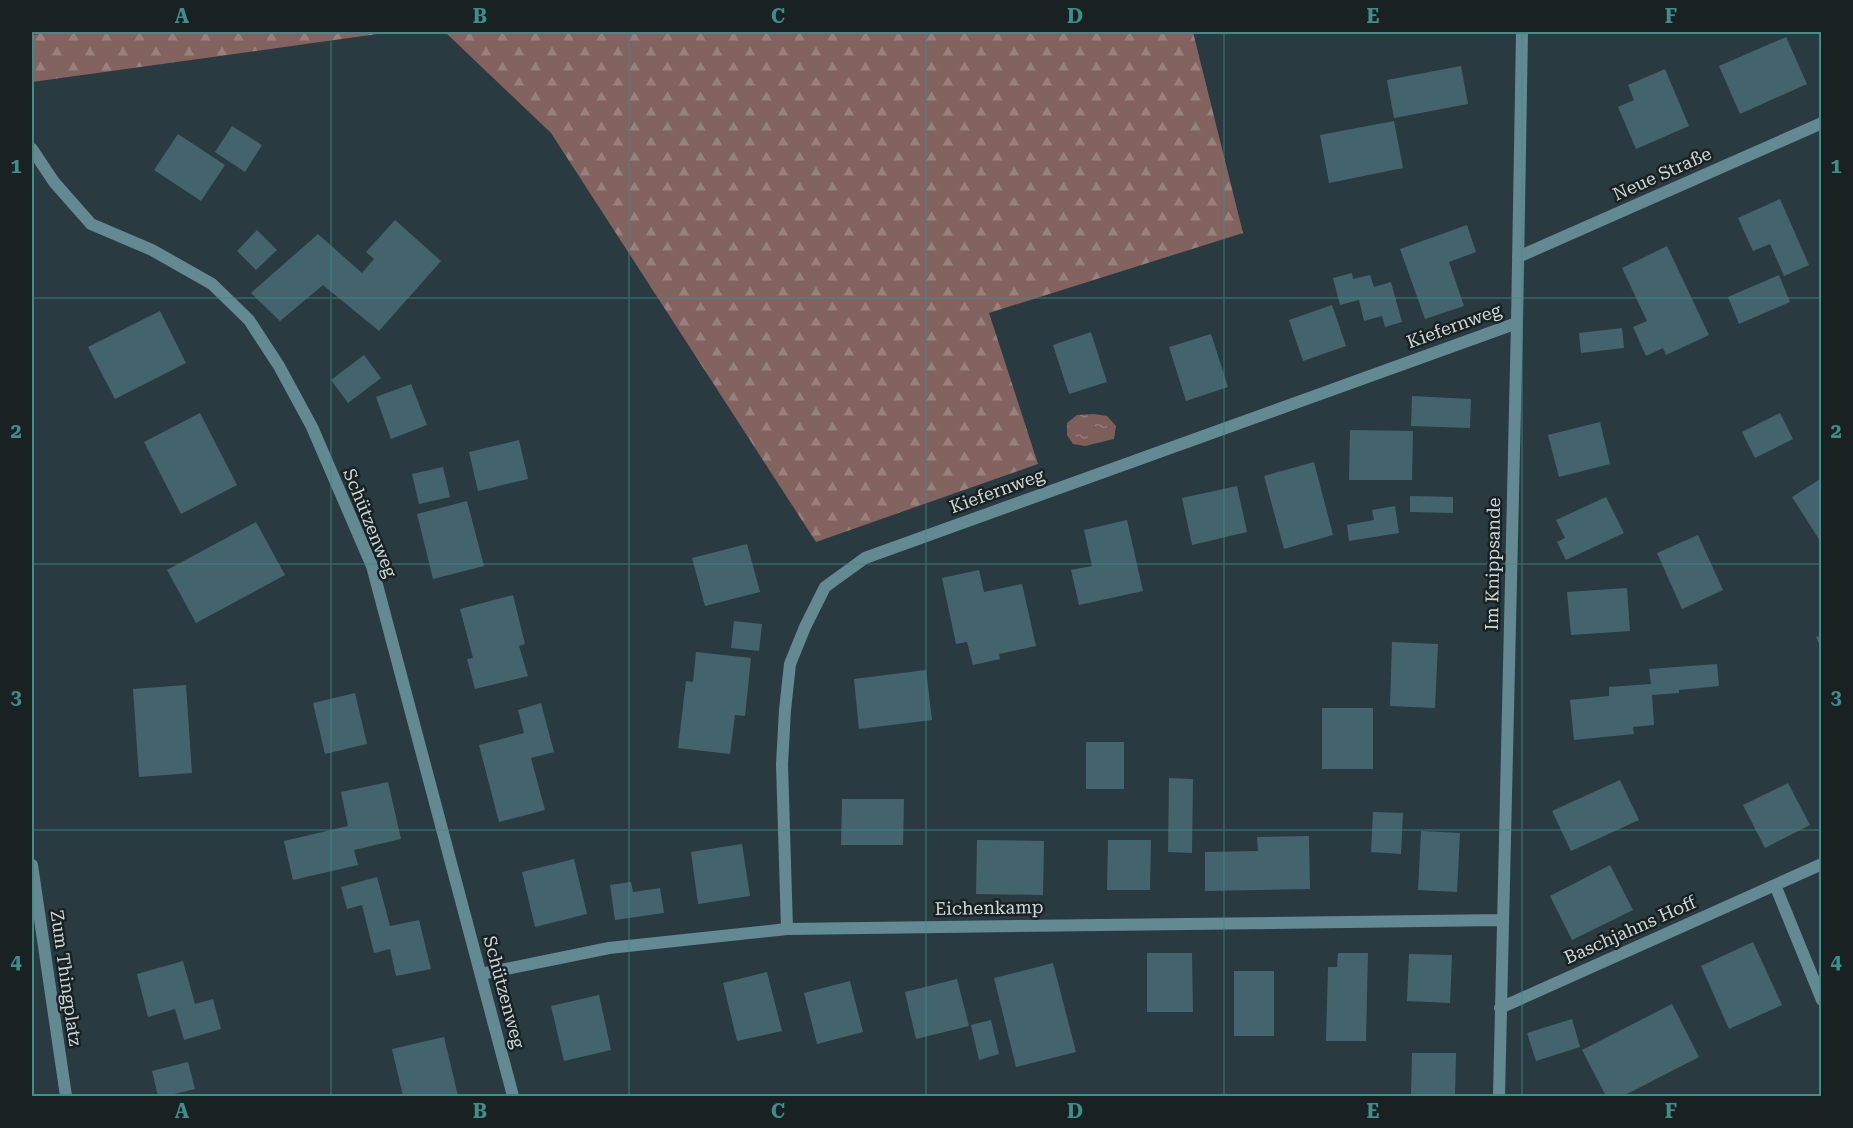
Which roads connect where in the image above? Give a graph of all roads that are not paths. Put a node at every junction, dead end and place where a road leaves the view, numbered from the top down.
1 (1522, 32) edge
2 (1821, 123) edge
3 (32, 148) edge
4 (1518, 257) junction
5 (1517, 323) junction
6 (1821, 864) edge
7 (32, 865) edge
8 (1775, 885) junction
9 (1502, 920) junction
10 (787, 929) junction
11 (481, 974) junction
12 (1821, 1000) edge
13 (1500, 1008) junction
14 (66, 1096) edge
15 (513, 1096) edge
16 (1499, 1096) edge

1 - 4 street, Im Knippsande
2 - 4 street, Neue Straße
3 - 11 street, Schützenweg
4 - 5 street, Im Knippsande
5 - 9 street, Im Knippsande
5 - 10 street, Kiefernweg
6 - 8 street, Baschjahns Hoff
7 - 14 street, Zum Thingplatz
8 - 12 street
8 - 13 street, Baschjahns Hoff
9 - 10 street, Eichenkamp
9 - 13 street, Im Knippsande
10 - 11 street, Eichenkamp
11 - 15 street, Schützenweg
13 - 16 street, Im Knippsande

